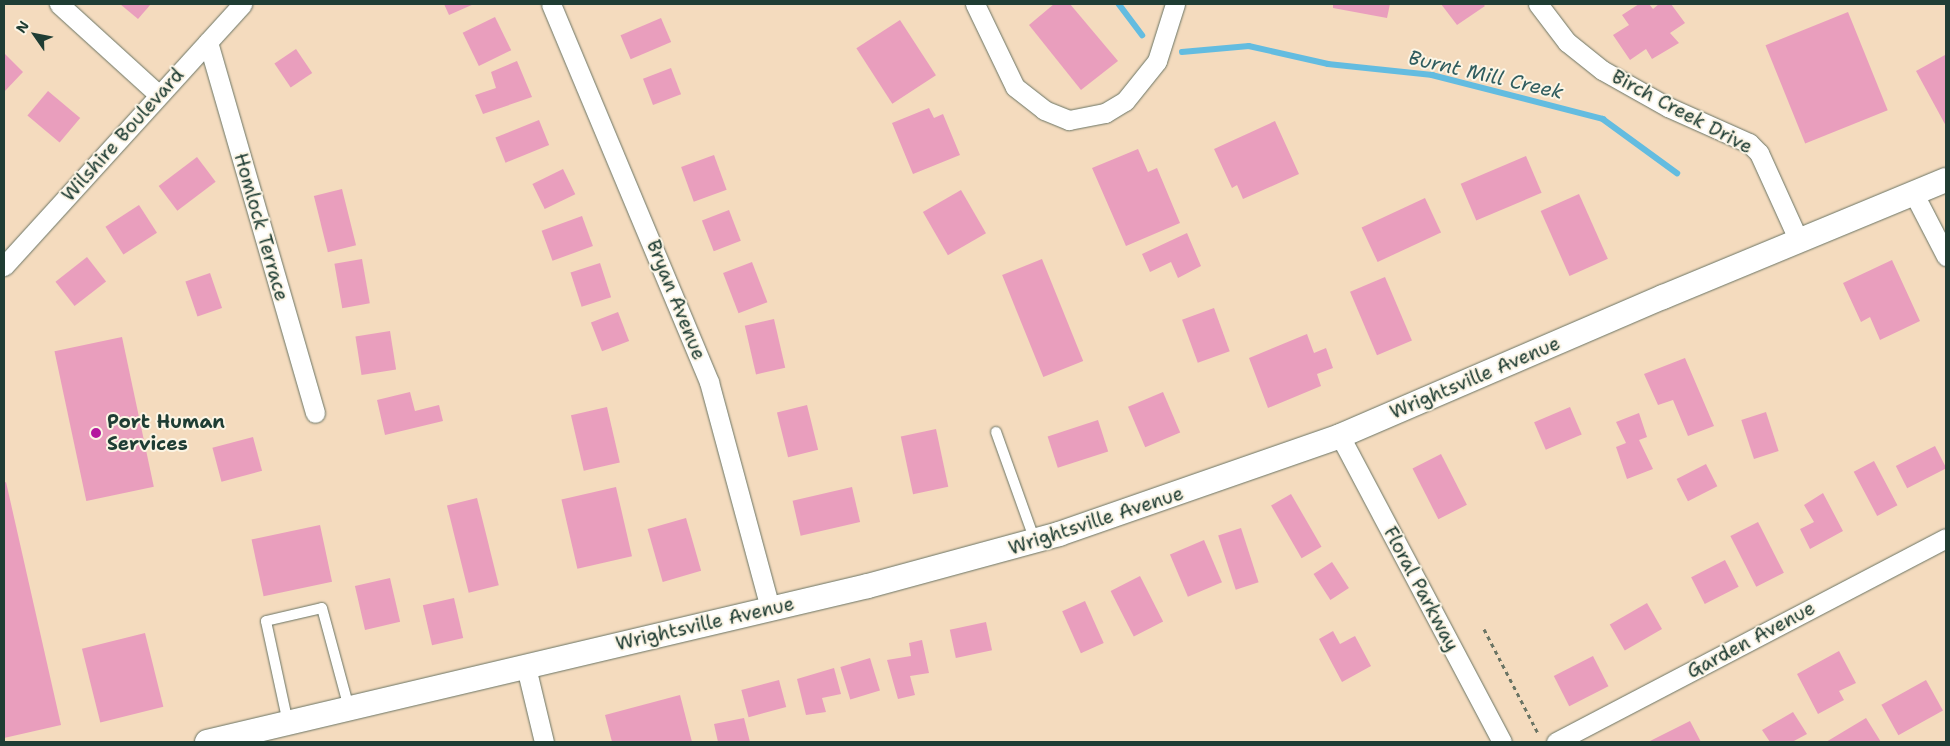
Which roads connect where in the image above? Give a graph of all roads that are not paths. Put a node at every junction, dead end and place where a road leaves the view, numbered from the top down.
1 (59, 4) edge
2 (242, 4) edge
3 (551, 4) edge
4 (975, 4) edge
5 (1175, 4) edge
6 (1538, 4) edge
7 (208, 42) junction
8 (158, 94) junction
9 (1946, 180) edge
10 (1914, 194) junction
11 (1799, 241) junction
12 (1946, 256) edge
13 (4, 266) edge
14 (315, 413) dead end
15 (996, 432) dead end
16 (1340, 436) junction
17 (1946, 538) edge
18 (1035, 542) junction
19 (770, 608) junction
20 (526, 667) junction
21 (349, 708) junction
22 (288, 723) junction
23 (207, 742) edge
24 (544, 742) edge
25 (1502, 742) edge
26 (1556, 742) edge

1 - 8 street
2 - 7 street, Wilshire Boulevard
3 - 19 street, Bryan Avenue
4 - 5 street
6 - 11 street, Birch Creek Drive
7 - 8 street, Wilshire Boulevard
7 - 14 street, Homlock Terrace
8 - 13 street, Wilshire Boulevard
9 - 10 street, Wrightsville Avenue
10 - 11 street, Wrightsville Avenue
10 - 12 street
11 - 16 street, Wrightsville Avenue
15 - 18 lane
16 - 18 street, Wrightsville Avenue
16 - 25 street, Floral Parkway
17 - 26 street, Garden Avenue
18 - 19 street, Wrightsville Avenue
19 - 20 street, Wrightsville Avenue
20 - 21 street, Wrightsville Avenue
20 - 24 street
21 - 22 street, Wrightsville Avenue
21 - 22 lane
22 - 23 street, Wrightsville Avenue

